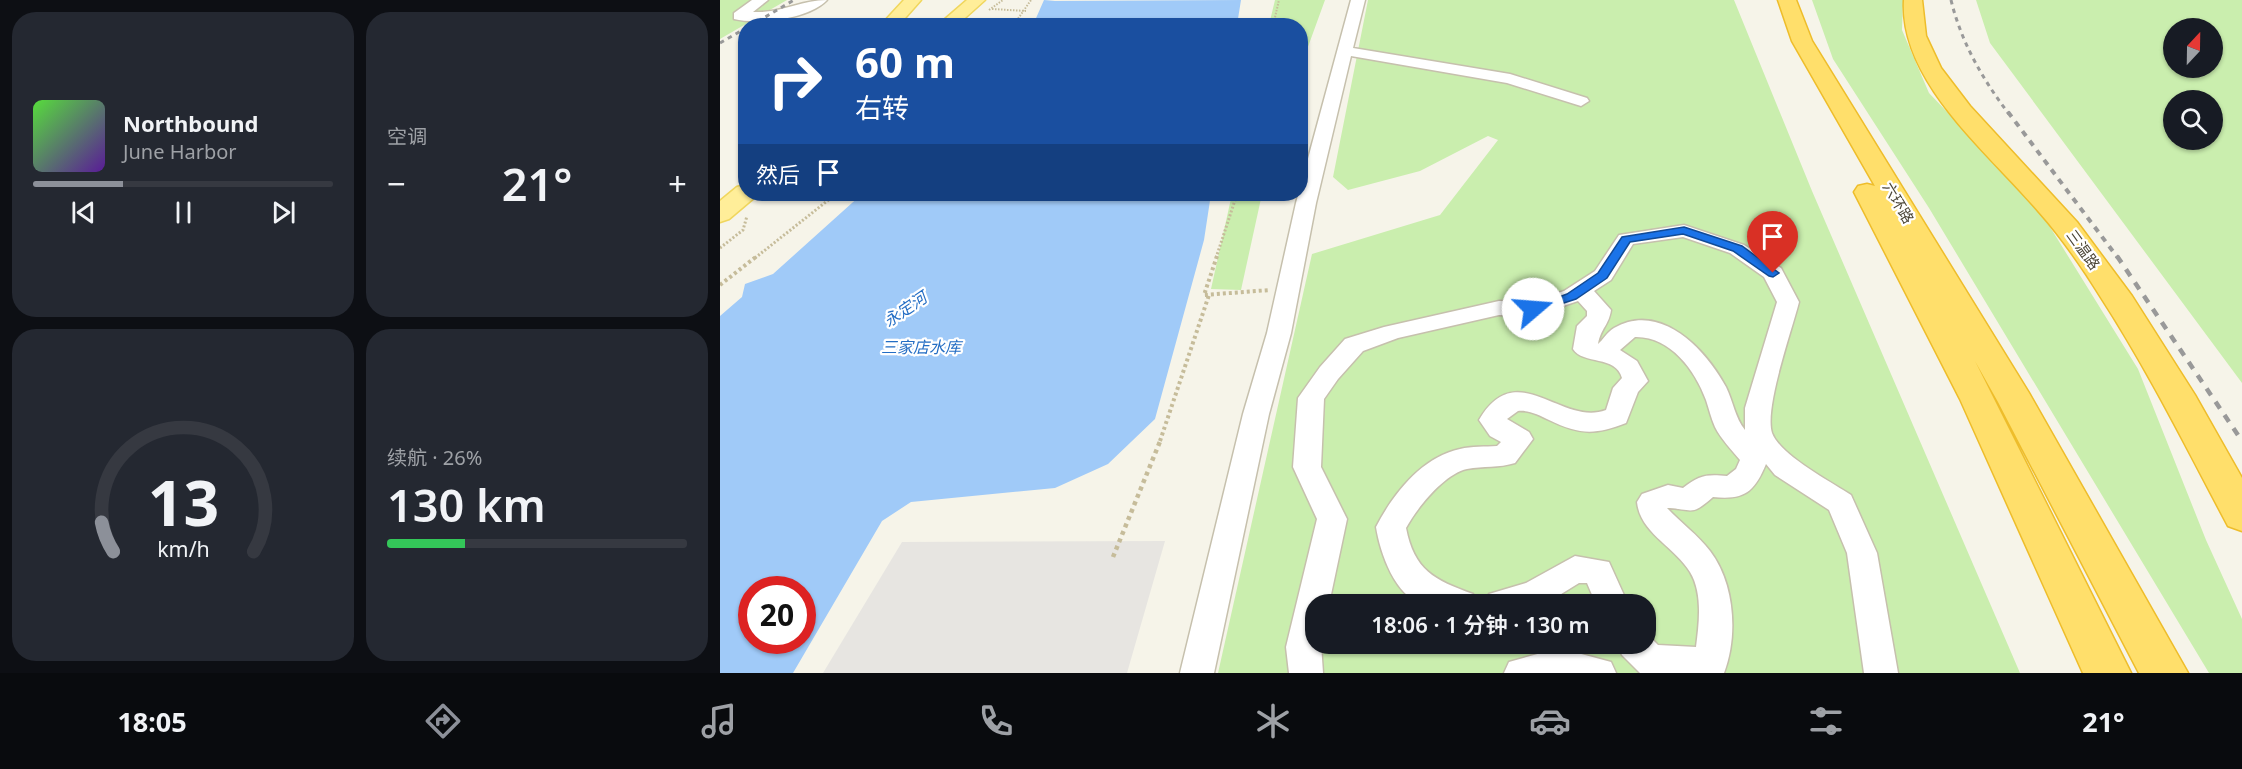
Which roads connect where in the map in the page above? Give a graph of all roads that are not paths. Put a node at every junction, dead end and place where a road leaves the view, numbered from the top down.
1 (761, 0) edge
2 (820, 0) edge
3 (913, 0) edge
4 (1358, 0) edge
5 (1771, 0) edge
6 (1787, 0) edge
7 (1913, 0) edge
8 (950, 1) edge
9 (981, 4) edge
10 (896, 18) edge
11 (958, 18) edge
12 (1345, 51) junction
13 (1581, 101) dead end
14 (1308, 195) edge
15 (1307, 201) edge
16 (747, 204) edge
17 (720, 214) edge
18 (1581, 290) junction
19 (1607, 353) junction
20 (1997, 401) junction
21 (2242, 515) edge
22 (1433, 594) edge
23 (1535, 594) edge
24 (1608, 594) edge
25 (1643, 654) edge
26 (1707, 668) edge
27 (1197, 673) edge
28 (1306, 673) edge
29 (1521, 673) edge
30 (1599, 673) edge
31 (1881, 673) edge
32 (2108, 673) edge
33 (2164, 673) edge

1 - 2 street
3 - 10 main road
4 - 12 street
5 - 20 highway, 六环路
6 - 20 highway, 六环路
7 - 21 highway, 三温路
8 - 9 main road
9 - 11 main road
12 - 13 street
12 - 14 street
15 - 27 street
16 - 17 main road
18 - 19 street
18 - 28 street
18 - 31 street
19 - 22 street
19 - 26 street
20 - 32 highway
20 - 33 highway
23 - 24 street
25 - 26 street
29 - 30 street

